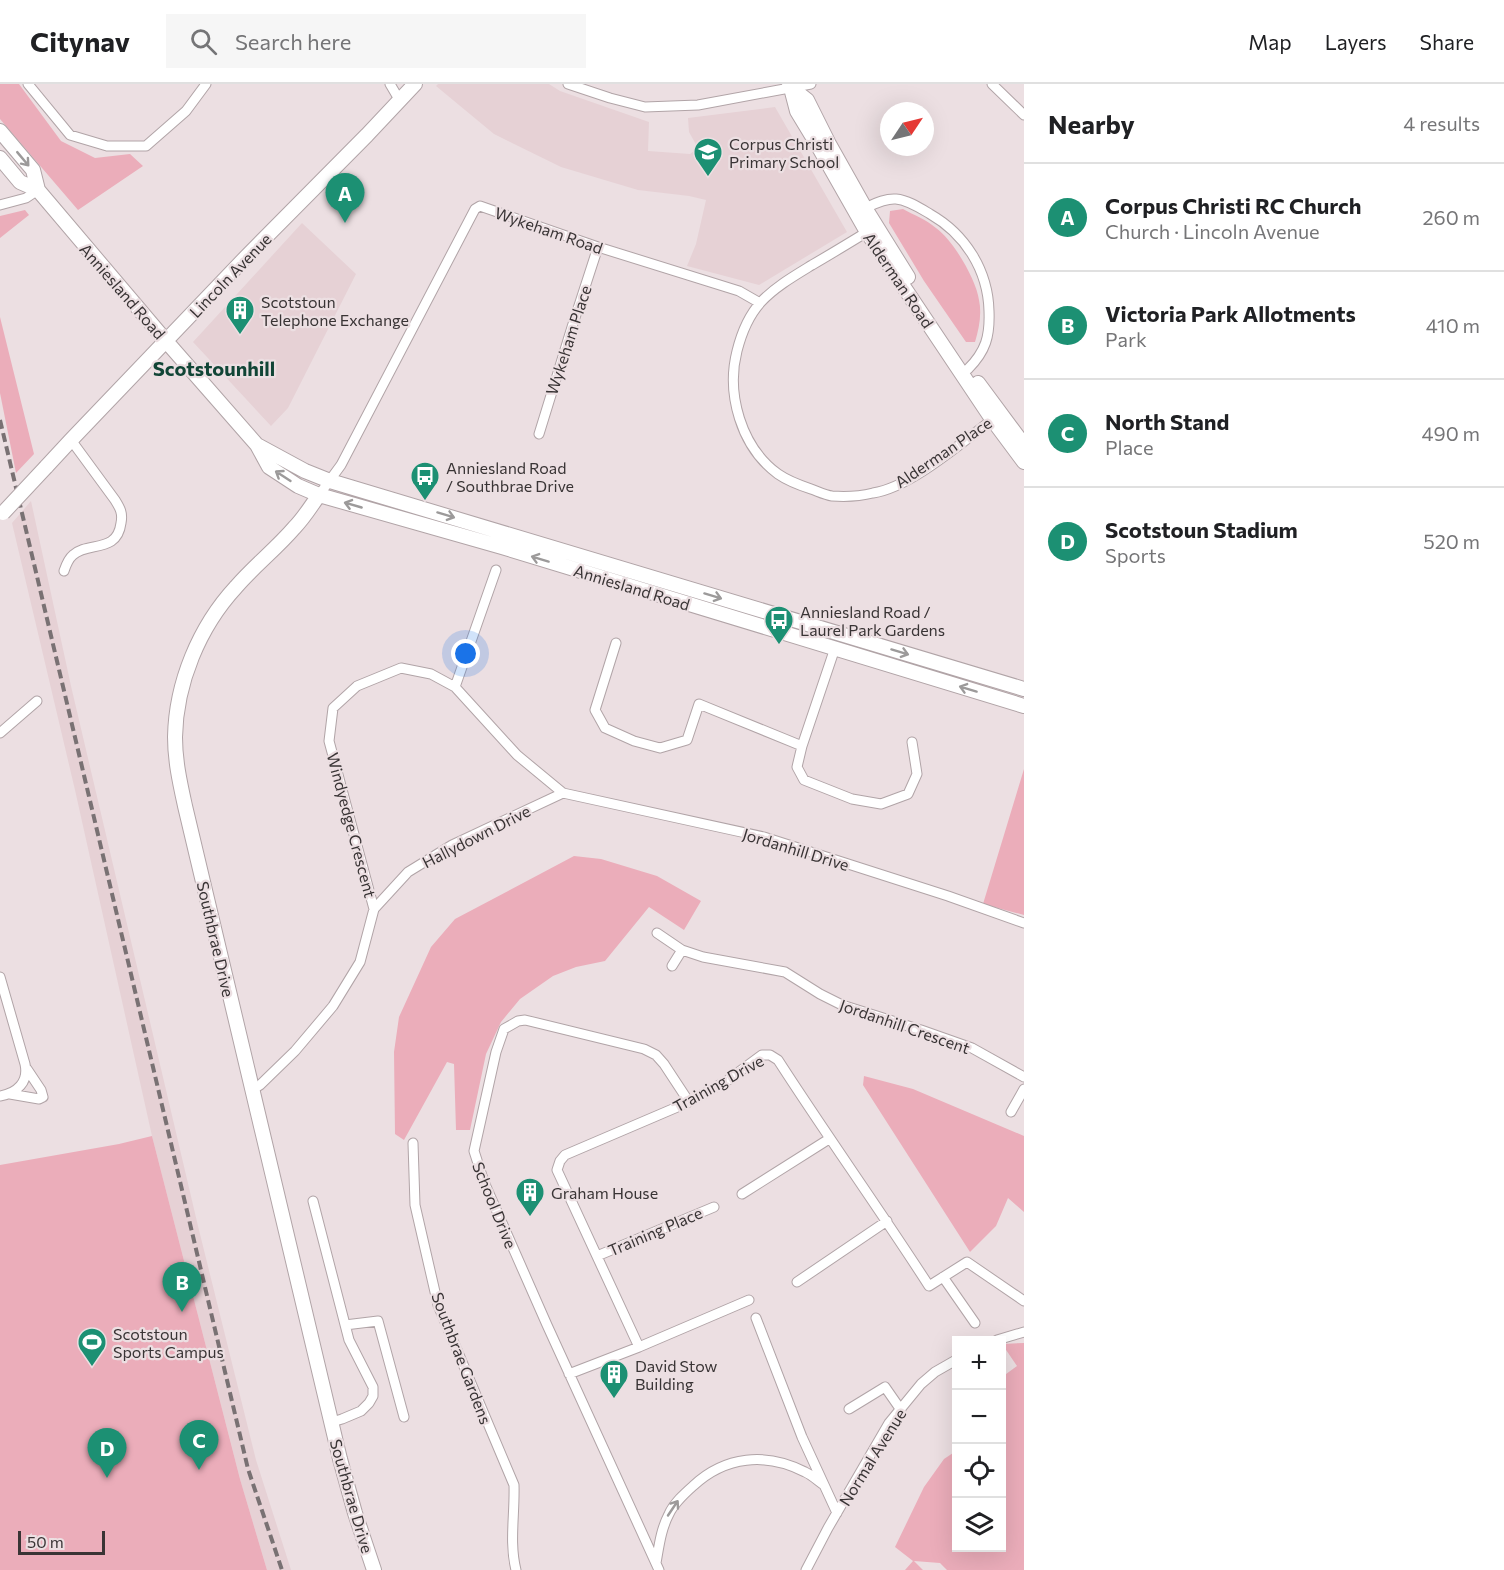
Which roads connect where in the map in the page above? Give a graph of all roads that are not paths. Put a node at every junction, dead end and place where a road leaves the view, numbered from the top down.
1 (28, 84) edge
2 (206, 84) edge
3 (390, 84) edge
4 (415, 84) edge
5 (568, 84) edge
6 (811, 84) edge
7 (992, 84) edge
8 (790, 85) edge
9 (400, 101) junction
10 (1024, 116) edge
11 (0, 131) edge
12 (0, 158) edge
13 (38, 190) junction
14 (0, 205) edge
15 (865, 208) junction
16 (867, 232) junction
17 (598, 247) junction
18 (760, 303) junction
19 (166, 341) junction
20 (968, 369) junction
21 (996, 416) junction
22 (539, 434) dead end
23 (70, 440) junction
24 (257, 445) junction
25 (1024, 445) edge
26 (1024, 462) edge
27 (330, 481) junction
28 (319, 495) junction
29 (1, 514) edge
30 (496, 570) dead end
31 (64, 571) dead end
32 (736, 603) junction
33 (734, 618) junction
34 (616, 643) dead end
35 (835, 648) junction
36 (455, 687) junction
37 (1024, 689) edge
38 (38, 701) dead end
39 (1024, 706) edge
40 (1, 731) edge
41 (912, 742) dead end
42 (802, 746) junction
43 (563, 793) junction
44 (374, 909) junction
45 (1024, 923) edge
46 (657, 933) dead end
47 (682, 950) junction
48 (672, 966) dead end
49 (0, 977) edge
50 (25, 1064) junction
51 (1024, 1077) edge
52 (1024, 1089) edge
53 (252, 1090) junction
54 (4, 1095) edge
55 (688, 1102) junction
56 (1011, 1112) dead end
57 (829, 1139) junction
58 (412, 1143) dead end
59 (742, 1194) dead end
60 (313, 1201) dead end
61 (714, 1207) dead end
62 (887, 1221) junction
63 (597, 1256) junction
64 (943, 1277) junction
65 (797, 1282) dead end
66 (749, 1300) dead end
67 (1024, 1301) edge
68 (756, 1318) dead end
69 (975, 1323) dead end
70 (345, 1325) junction
71 (1024, 1332) edge
72 (1006, 1338) edge
73 (639, 1347) junction
74 (952, 1363) edge
75 (569, 1374) junction
76 (849, 1409) dead end
77 (901, 1410) junction
78 (404, 1417) dead end
79 (332, 1422) junction
80 (824, 1485) junction
81 (837, 1513) junction
82 (657, 1567) edge
83 (374, 1570) edge
84 (516, 1570) edge
85 (806, 1570) edge

1 - 2 street
3 - 9 street
4 - 9 street, Lincoln Avenue
5 - 8 street
6 - 8 street
7 - 10 street
8 - 15 street, Alderman Road
8 - 16 street, Alderman Road
9 - 19 street, Lincoln Avenue
11 -> 13 street, Anniesland Road
12 - 13 street, Anniesland Road
13 - 14 street
13 - 19 street, Anniesland Road
15 - 20 street, Alderman Road
15 - 20 street, Alderman Road
16 - 18 street, Alderman Place
16 - 21 street, Alderman Road
17 - 18 street, Wykeham Road
17 - 22 street, Wykeham Place
17 - 27 street, Wykeham Road
18 - 21 street, Alderman Place
19 - 23 street, Lincoln Avenue
19 - 24 street, Anniesland Road
20 - 21 street, Alderman Road
21 - 25 street, Alderman Road
21 - 26 street, Alderman Road
23 - 29 street, Lincoln Avenue, bridge
23 - 31 street
24 - 27 street, Anniesland Road
28 -> 24 street, Anniesland Road
27 - 28 street, Wykeham Road
27 -> 32 street, Anniesland Road
33 -> 28 street, Anniesland Road
28 - 53 street, Southbrae Drive
30 - 36 street
32 - 33 street
32 -> 37 street, Anniesland Road
33 - 35 street, Anniesland Road
34 - 42 street
39 -> 35 street, Anniesland Road
35 - 42 street
36 - 43 street, Windyedge Crescent
36 - 44 street, Windyedge Crescent
38 - 40 street
41 - 42 street
43 - 44 street, Hallydown Drive
43 - 45 street, Jordanhill Drive
44 - 53 street, Hallydown Drive
46 - 47 street, Jordanhill Crescent
47 - 48 street
47 - 51 street, Jordanhill Crescent
49 - 50 street
50 - 54 street
50 - 54 street
52 - 56 street
53 - 79 street, Southbrae Drive
55 - 57 street, Training Drive
55 - 63 street, Training Drive
55 - 75 street, School Drive
57 - 59 street
57 - 62 street, Training Drive
58 - 84 street, Southbrae Gardens
60 - 70 street, Southbrae Drive
61 - 63 street, Training Place
62 - 64 street, Training Drive
62 - 65 street
63 - 73 street, Training Drive
64 - 67 street
64 - 69 street
66 - 73 street
68 - 80 street
70 - 78 street
70 - 79 street, Southbrae Drive
71 - 72 street
73 - 75 street
74 - 77 street, Normal Avenue
75 - 82 street, School Drive
76 - 77 street
77 - 81 street, Normal Avenue
79 - 83 street, Southbrae Drive
80 - 81 street
82 -> 80 street
81 - 85 street, Normal Avenue

